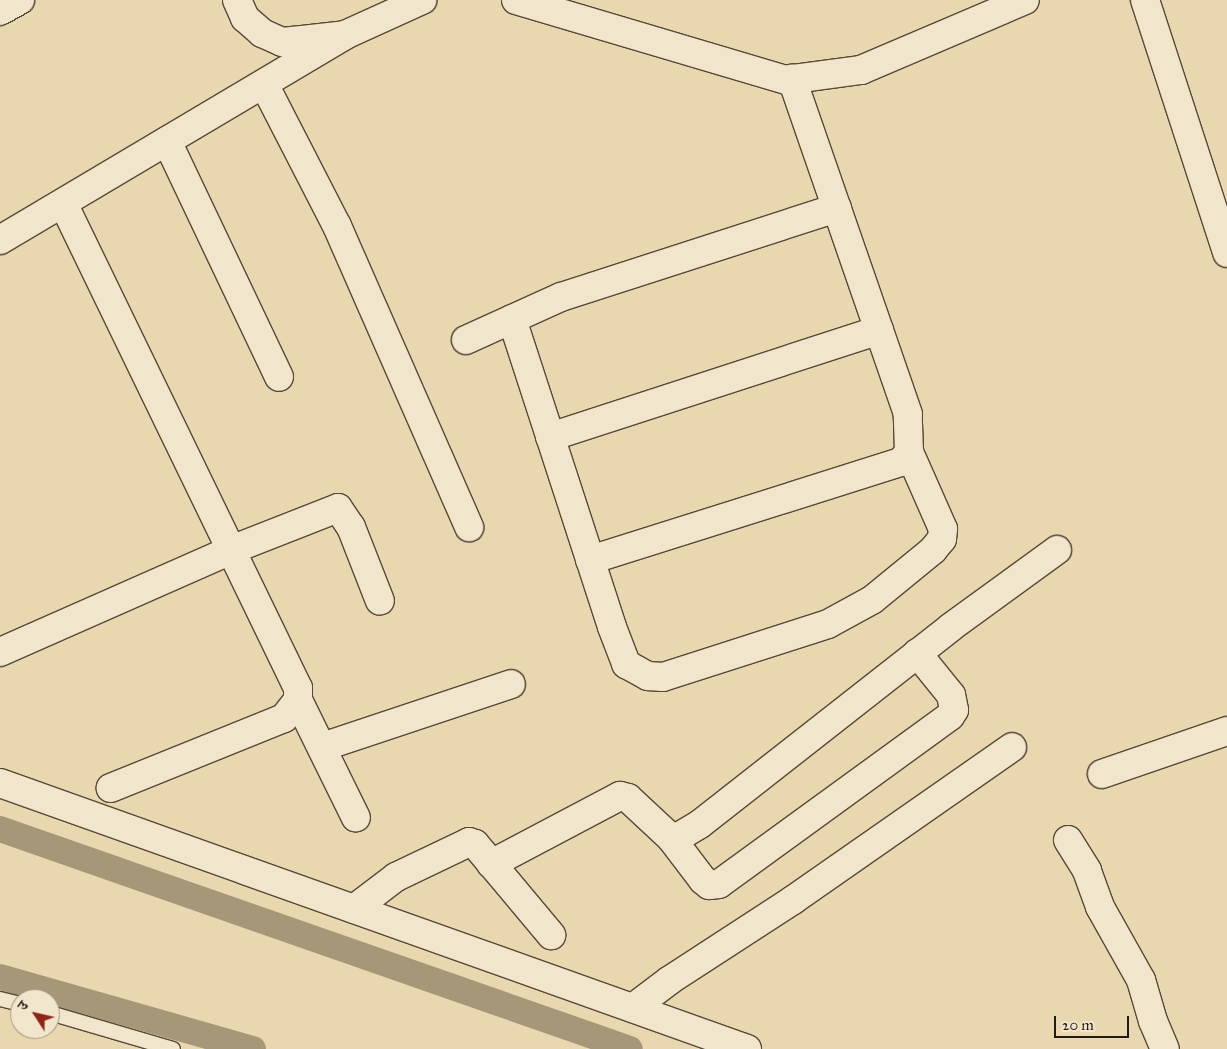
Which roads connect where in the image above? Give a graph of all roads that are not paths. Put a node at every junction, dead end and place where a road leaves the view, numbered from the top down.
1 (20, 0) edge
2 (237, 0) edge
3 (422, 0) edge
4 (516, 0) edge
5 (1025, 0) edge
6 (1145, 0) edge
7 (0, 11) edge
8 (345, 35) junction
9 (792, 79) junction
10 (264, 84) junction
11 (167, 141) junction
12 (63, 203) junction
13 (837, 208) junction
14 (0, 240) edge
15 (1227, 253) edge
16 (512, 319) junction
17 (879, 330) junction
18 (466, 340) dead end
19 (279, 377) dead end
20 (550, 438) junction
21 (910, 452) junction
22 (469, 527) dead end
23 (231, 550) junction
24 (1057, 550) dead end
25 (590, 560) junction
26 (380, 602) dead end
27 (0, 652) edge
28 (917, 653) junction
29 (511, 684) dead end
30 (298, 700) junction
31 (1227, 731) edge
32 (322, 747) junction
33 (1012, 747) dead end
34 (1102, 774) dead end
35 (0, 783) edge
36 (111, 788) dead end
37 (356, 818) dead end
38 (671, 838) junction
39 (1068, 840) dead end
40 (491, 864) junction
41 (354, 909) junction
42 (551, 936) dead end
43 (633, 1008) junction
44 (60, 1016) edge
45 (173, 1049) edge
46 (748, 1049) edge
47 (1165, 1049) edge

1 - 7 street
2 - 8 street
3 - 8 street
4 - 9 street
5 - 9 street
6 - 15 street
8 - 10 street
9 - 13 street
10 - 11 street
10 - 22 street
11 - 12 street
11 - 19 street
12 - 14 street
12 - 23 street
13 - 16 street
13 - 17 street
16 - 18 street
16 - 20 street
17 - 20 street
17 - 21 street
20 - 25 street
21 - 25 street
21 - 25 street
23 - 26 street
23 - 27 street
23 - 30 street
24 - 28 street
28 - 38 street
28 - 38 street
29 - 32 street
30 - 32 street
30 - 36 street
31 - 34 street
32 - 37 street
33 - 43 street
35 - 41 street
38 - 40 street
39 - 47 street
40 - 41 street
40 - 42 street
41 - 43 street
43 - 46 street
44 - 45 lane

